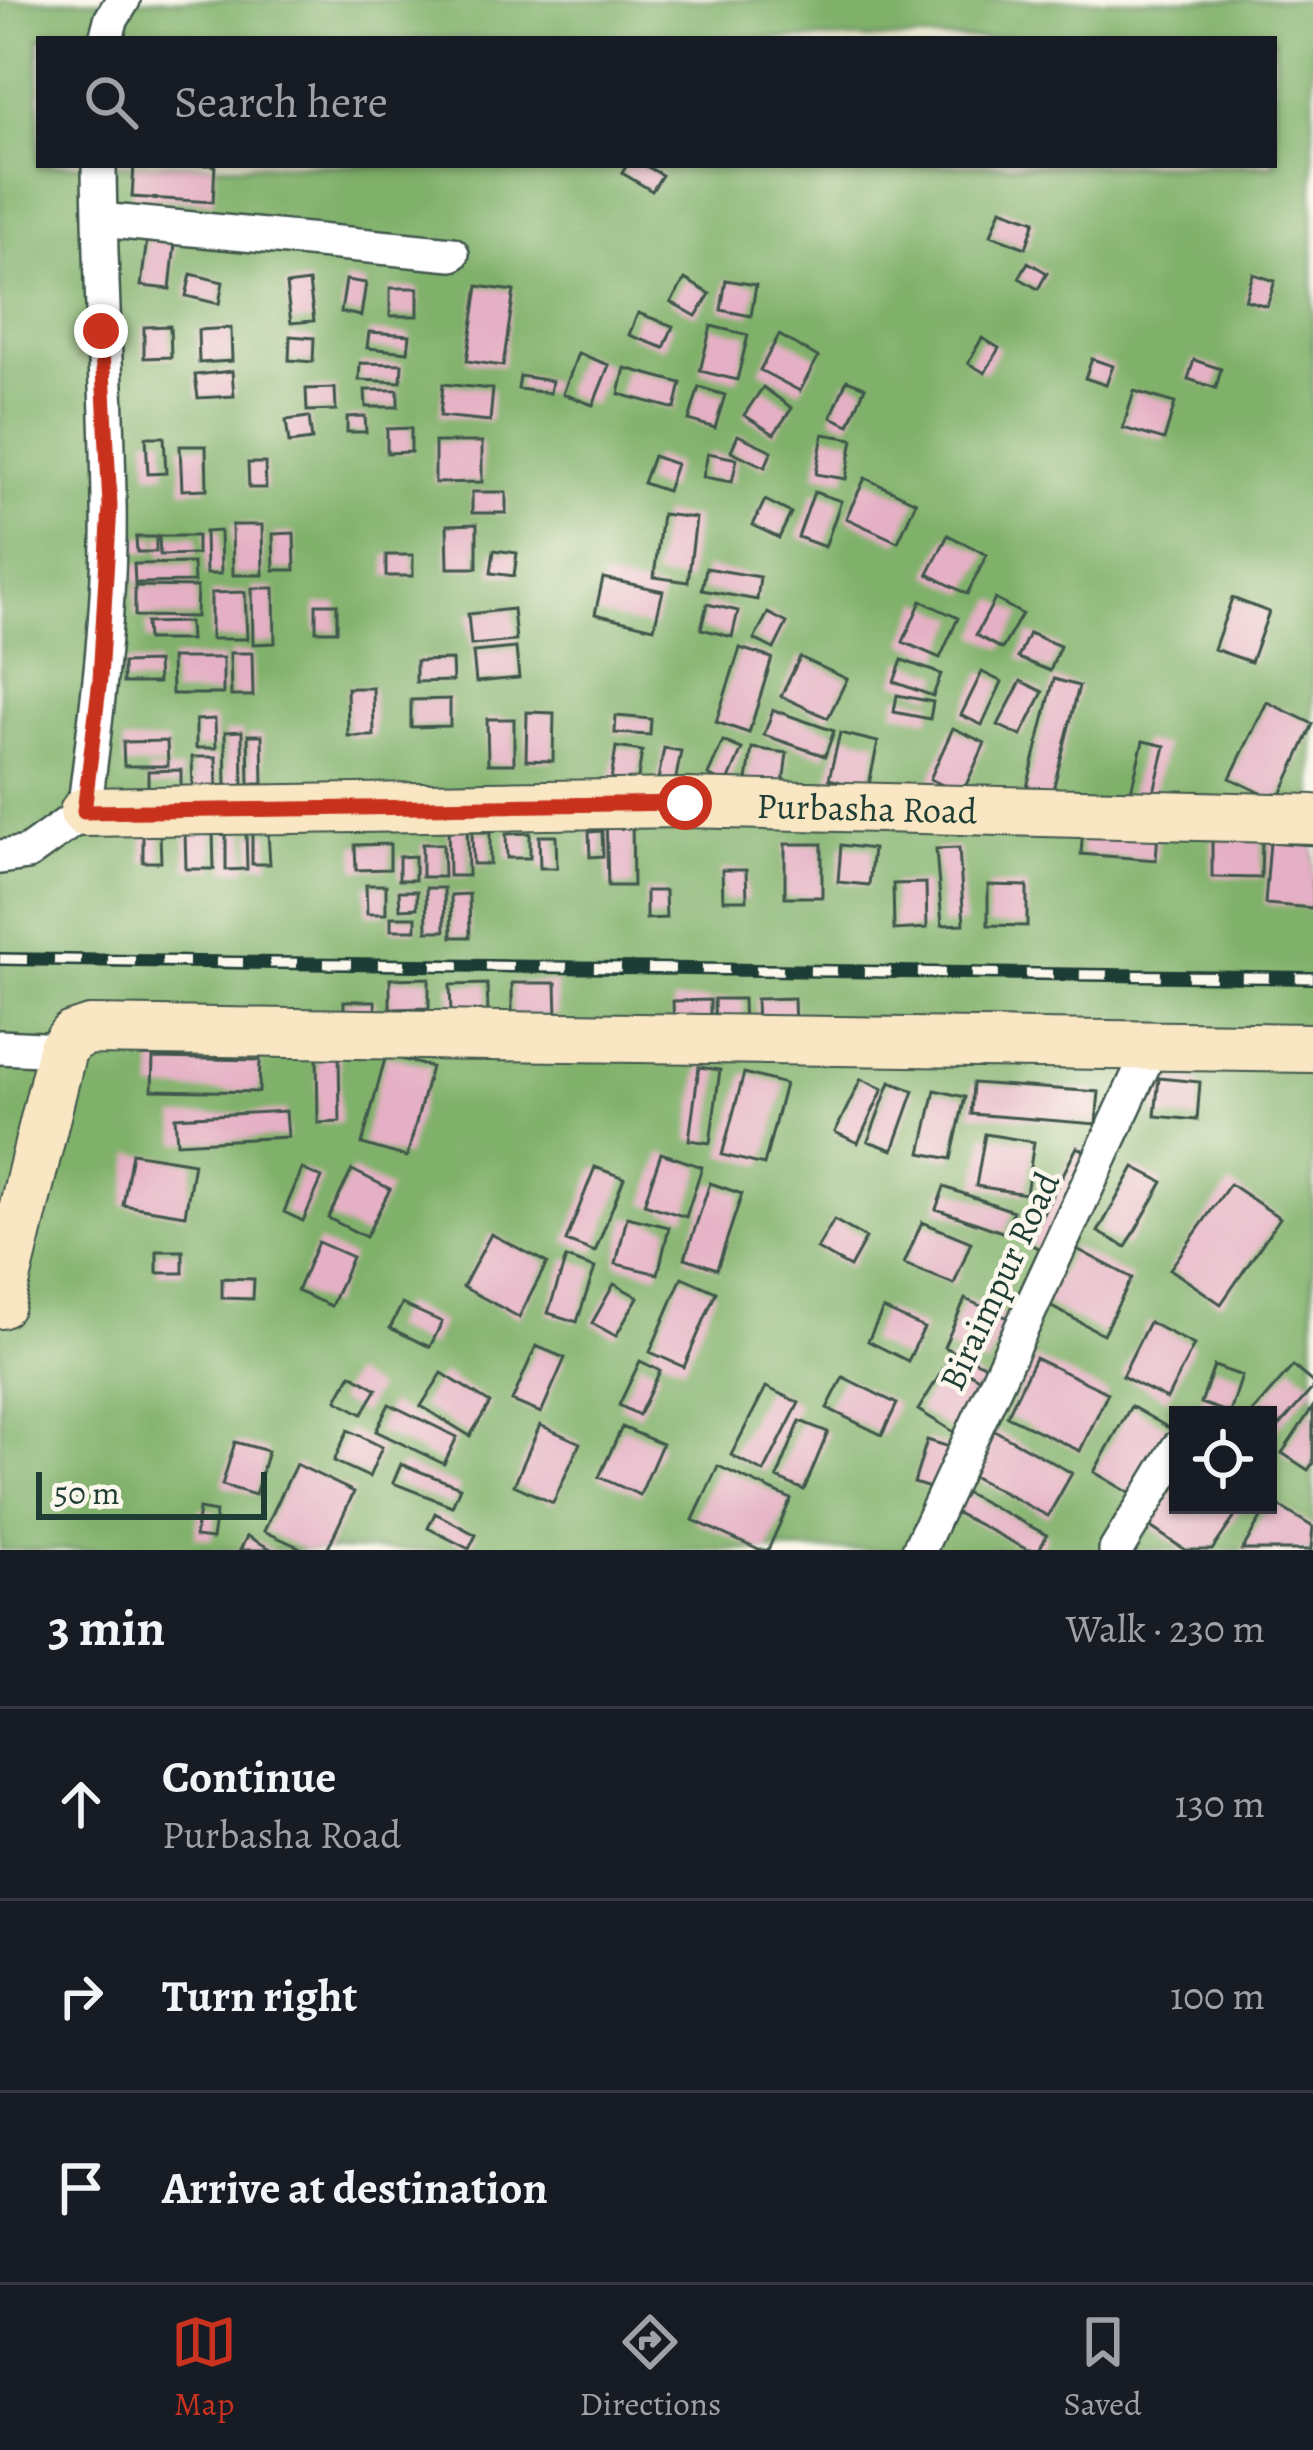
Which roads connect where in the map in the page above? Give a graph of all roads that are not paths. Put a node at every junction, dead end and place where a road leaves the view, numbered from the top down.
1 (123, 0) edge
2 (107, 36) edge
3 (99, 168) edge
4 (100, 220) junction
5 (452, 254) dead end
6 (84, 812) junction
7 (1313, 819) edge
8 (0, 856) edge
9 (1151, 1046) junction
10 (0, 1047) edge
11 (1313, 1048) edge
12 (62, 1050) junction
13 (0, 1304) edge
14 (1169, 1463) edge
15 (919, 1550) edge
16 (1116, 1550) edge

1 - 2 street
3 - 4 street
4 - 5 street
4 - 6 street
6 - 7 street, Purbasha Road
6 - 8 street
9 - 11 street
9 - 12 street
9 - 15 street, Biraimpur Road
10 - 12 street
12 - 13 street
14 - 16 street

